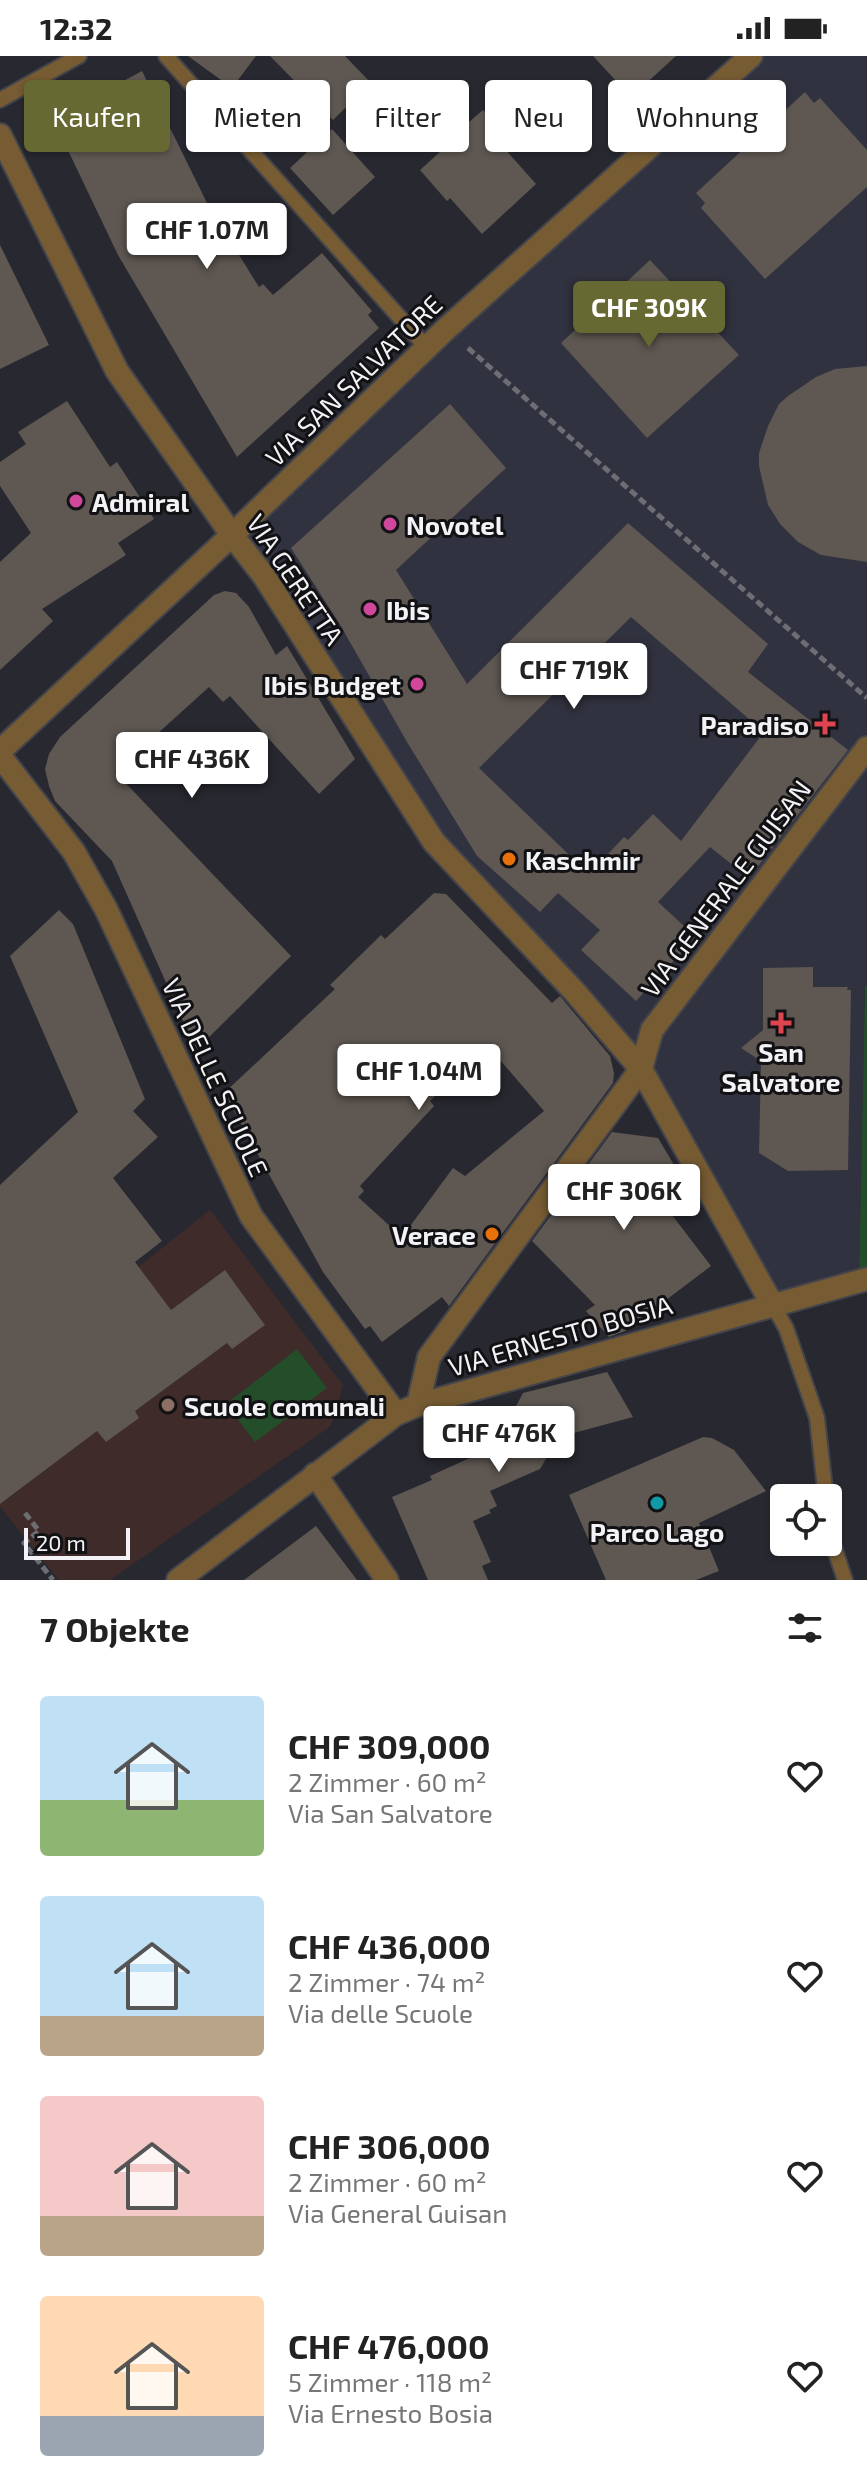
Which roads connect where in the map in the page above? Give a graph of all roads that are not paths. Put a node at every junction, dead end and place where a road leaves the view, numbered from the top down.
1 (79, 56) edge
2 (166, 56) edge
3 (751, 56) edge
4 (0, 100) edge
5 (0, 135) edge
6 (427, 348) junction
7 (232, 535) junction
8 (867, 748) edge
9 (0, 754) edge
10 (641, 1069) junction
11 (867, 1279) edge
12 (772, 1304) junction
13 (418, 1405) junction
14 (396, 1414) junction
15 (315, 1474) junction
16 (824, 1484) edge
17 (837, 1556) edge
18 (178, 1580) edge
19 (387, 1580) edge
20 (845, 1580) edge

1 - 4 lane
2 - 6 lane
3 - 6 street, VIA SAN SALVATORE
5 - 7 street, VIA GERETTA
6 - 7 street, VIA SAN SALVATORE
7 - 9 street, VIA SAN SALVATORE
7 - 10 street, VIA GERETTA
8 - 10 street, VIA GENERALE GUISAN
9 - 14 street, VIA DELLE SCUOLE
10 - 12 street, VIA GERETTA
10 - 13 street
11 - 12 street, VIA ERNESTO BOSIA
12 - 13 street, VIA ERNESTO BOSIA
12 - 16 lane
13 - 14 street, VIA ERNESTO BOSIA
14 - 15 street, VIA ERNESTO BOSIA
15 - 18 street, VIA ERNESTO BOSIA
15 - 19 street
17 - 20 lane

